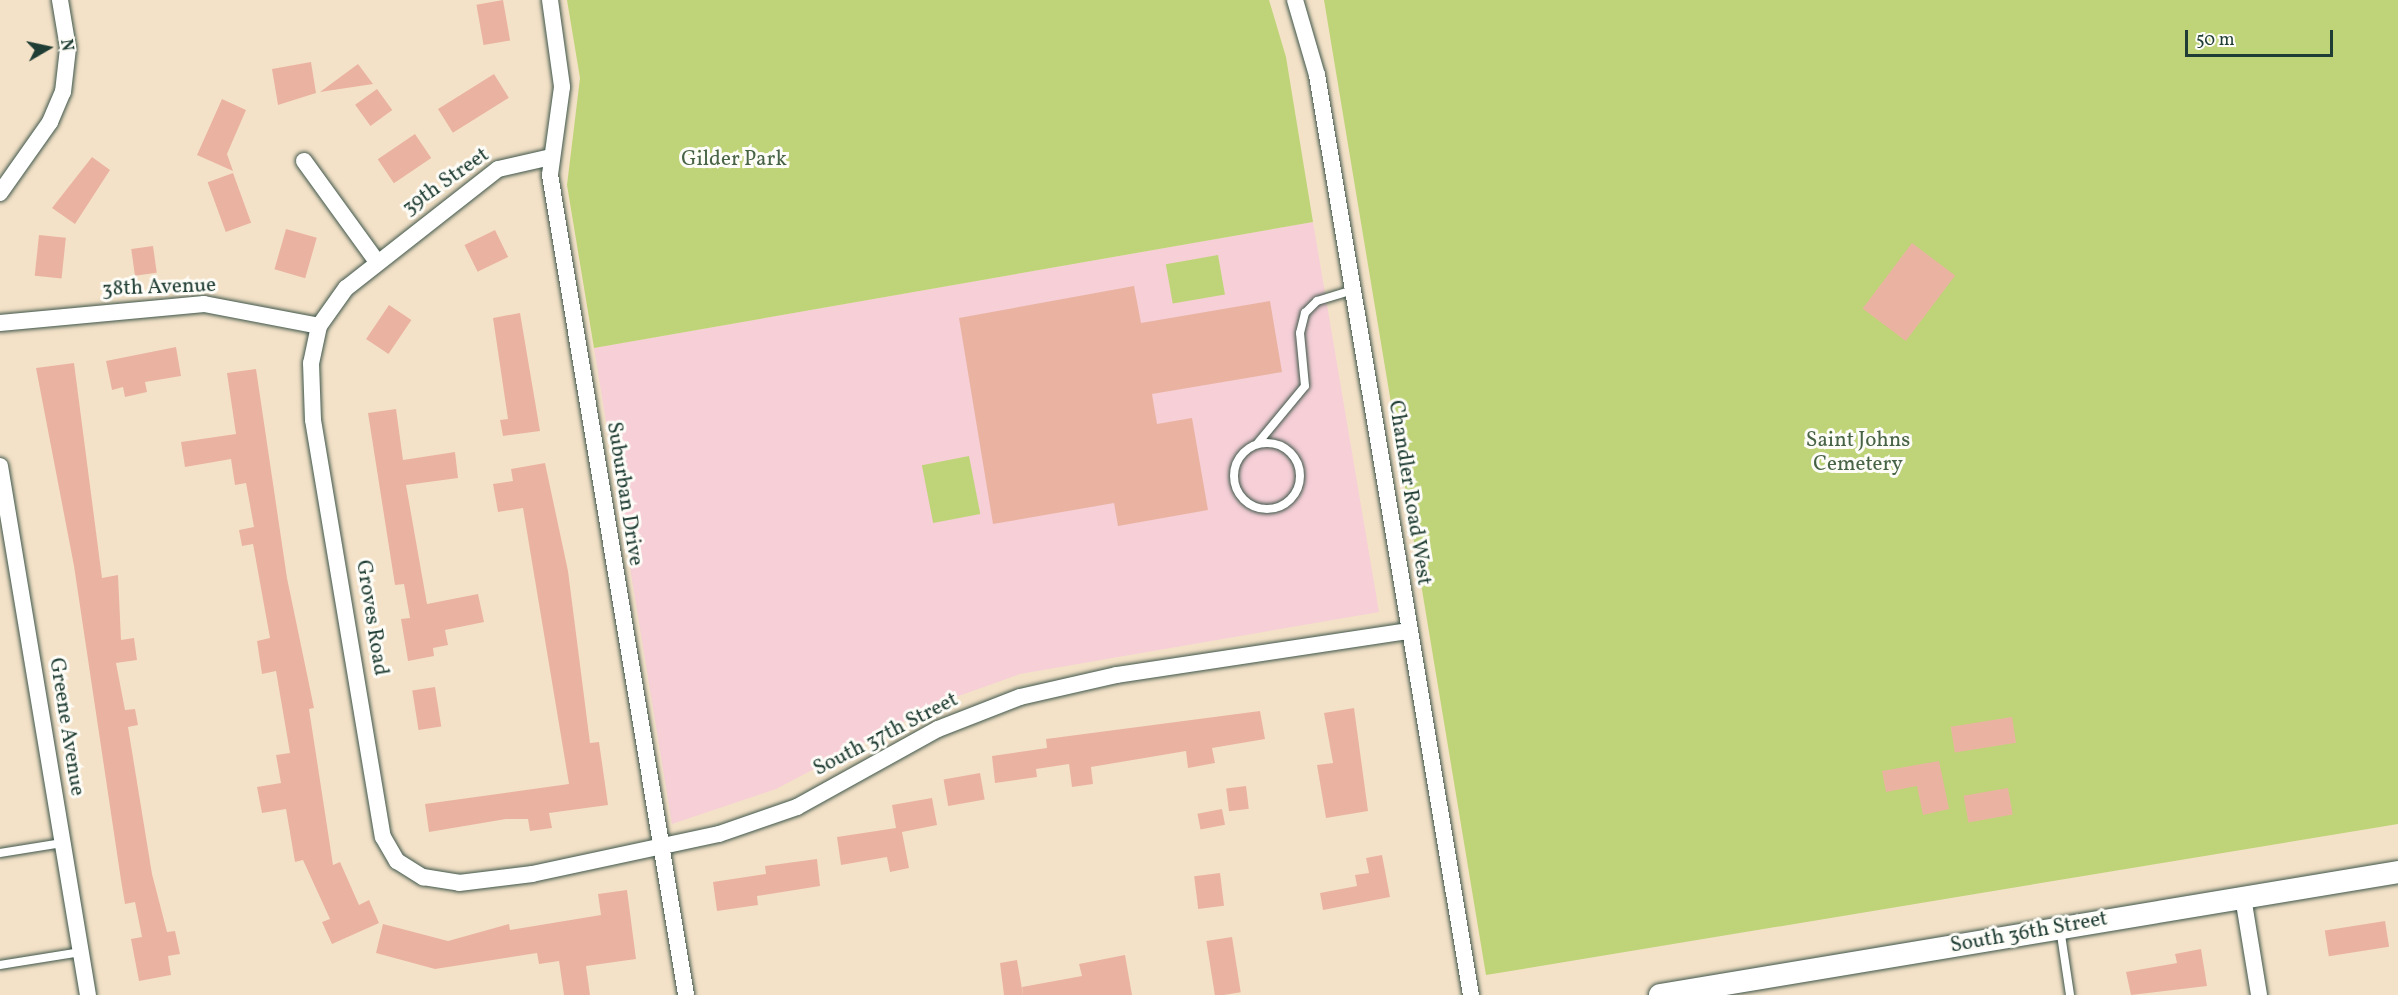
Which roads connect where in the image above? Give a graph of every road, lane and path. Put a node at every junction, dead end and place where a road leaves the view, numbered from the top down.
1 (60, 0) edge
2 (550, 0) edge
3 (1295, 0) edge
4 (551, 157) junction
5 (304, 160) dead end
6 (0, 193) edge
7 (377, 262) junction
8 (1354, 290) junction
9 (0, 323) edge
10 (319, 326) junction
11 (1257, 444) junction
12 (0, 466) edge
13 (2, 488) edge
14 (1408, 631) junction
15 (62, 843) junction
16 (662, 845) junction
17 (0, 852) edge
18 (2398, 872) edge
19 (532, 874) joint
20 (2243, 897) junction
21 (2060, 928) junction
22 (81, 952) junction
23 (0, 965) edge
24 (1705, 991) edge
25 (88, 995) edge
26 (686, 995) edge
27 (1471, 995) edge
28 (1660, 995) edge
29 (2068, 995) edge
30 (2259, 995) edge

1 - 6 street
2 - 4 street, Suburban Drive
3 - 8 street, Chandler Road West
4 - 7 street, 39th Street
4 - 16 street, Suburban Drive
5 - 7 street
7 - 10 street, Groves Road
8 - 11 lane
8 - 14 street, Chandler Road West
9 - 10 street, 38th Avenue
10 - 19 street, Groves Road
11 - 11 lane
12 - 13 street, Greene Avenue
13 - 15 street, Greene Avenue
14 - 16 street, South 37th Street
14 - 27 street, Chandler Road West
15 - 17 lane
15 - 22 street, Greene Avenue
16 - 19 street, South 37th Street
16 - 26 street, Suburban Drive
18 - 20 main road, South 36th Street
20 - 21 main road, South 36th Street
20 - 30 street
21 - 24 main road, South 36th Street
21 - 29 lane
22 - 23 lane
22 - 25 street, Greene Avenue
24 - 28 main road, South 36th Street

